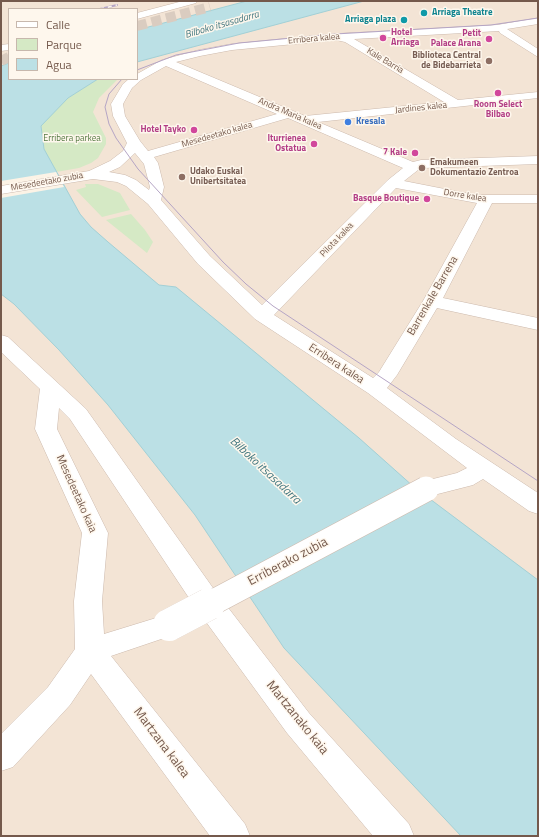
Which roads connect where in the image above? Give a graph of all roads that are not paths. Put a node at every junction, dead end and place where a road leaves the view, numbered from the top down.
1 (192, 1) edge
2 (138, 16) edge
3 (538, 21) edge
4 (500, 29) junction
5 (332, 37) junction
6 (538, 54) edge
7 (166, 62) junction
8 (138, 77) edge
9 (134, 80) edge
10 (538, 95) edge
11 (456, 104) junction
12 (290, 114) junction
13 (303, 120) junction
14 (134, 142) junction
15 (144, 156) junction
16 (538, 160) edge
17 (413, 167) junction
18 (94, 175) junction
19 (393, 183) junction
20 (1, 190) edge
21 (538, 199) edge
22 (486, 200) junction
23 (510, 200) junction
24 (153, 201) junction
25 (538, 206) edge
26 (432, 301) junction
27 (262, 315) junction
28 (538, 324) edge
29 (1, 341) edge
30 (51, 388) junction
31 (375, 390) junction
32 (483, 469) junction
33 (538, 505) edge
34 (90, 651) junction
35 (1, 756) edge
36 (232, 836) edge
37 (396, 836) edge

1 - 2 street
3 - 4 street, Erribera kalea
4 - 5 street, Erribera kalea
4 - 6 street
5 - 7 street, Erribera kalea
5 - 11 street, Kale Barria
7 - 8 street, Erribera kalea
7 - 12 street, Andra Maria kalea
9 - 14 street, Erribera kalea
10 - 11 street, Jardines kalea
11 - 13 street, Jardines kalea
12 - 13 street, Andra Maria kalea
12 - 15 street, Mesedeetako kalea
13 - 17 street, Andra Maria kalea
14 - 15 street, Erribera kalea
14 - 18 street
15 - 24 street, Erribera kalea
16 - 17 street
17 - 19 street, Pilota kalea
18 - 20 street, Mesedeetako zubia
18 - 24 street, Erribera kalea
19 - 22 street, Dorre kalea
19 - 27 street, Pilota kalea
21 - 23 street, Dorre kalea
22 - 23 street, Dorre kalea
22 - 26 street, Barrenkale Barrena
23 - 25 street
24 - 27 street, Erribera kalea
26 - 28 street
26 - 31 street, Barrenkale Barrena
27 - 31 street, Erribera kalea
29 - 30 street
30 - 34 street, Mesedeetako kaia
30 - 37 street, Martzanako kaia
31 - 32 street, Erribera kalea
32 - 33 street, Erribera kalea
32 - 34 street, Erriberako zubia, bridge
34 - 35 street
34 - 36 street, Martzana kalea

